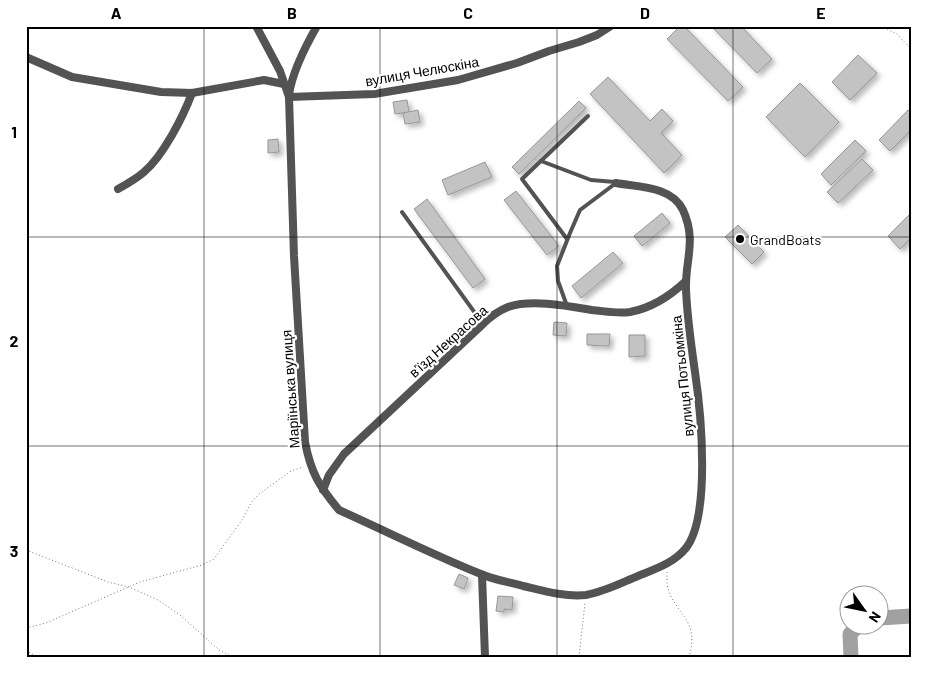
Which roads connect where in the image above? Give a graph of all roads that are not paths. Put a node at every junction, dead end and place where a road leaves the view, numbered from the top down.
1 (256, 26) edge
2 (317, 26) edge
3 (611, 26) edge
4 (26, 57) edge
5 (284, 84) junction
6 (192, 93) junction
7 (289, 97) junction
8 (588, 116) dead end
9 (541, 161) junction
10 (616, 182) junction
11 (118, 189) dead end
12 (402, 212) dead end
13 (567, 239) junction
14 (686, 281) junction
15 (567, 306) junction
16 (483, 324) junction
17 (323, 490) junction
18 (482, 575) junction
19 (485, 657) edge

1 - 5 street, Маріїнська вулиця
2 - 7 street
3 - 7 street, вулиця Челюскіна
4 - 6 street
5 - 6 street
5 - 7 street, Маріїнська вулиця
6 - 11 street
7 - 17 street, Маріїнська вулиця
8 - 9 lane
9 - 10 lane
9 - 13 lane
10 - 13 lane
10 - 14 street
12 - 16 lane
13 - 15 lane
14 - 15 street, в'їзд Некрасова
14 - 18 street, вулиця Потьомкіна
15 - 16 street, в'їзд Некрасова
16 - 17 street, в'їзд Некрасова
17 - 18 street, Маріїнська вулиця
18 - 19 street

